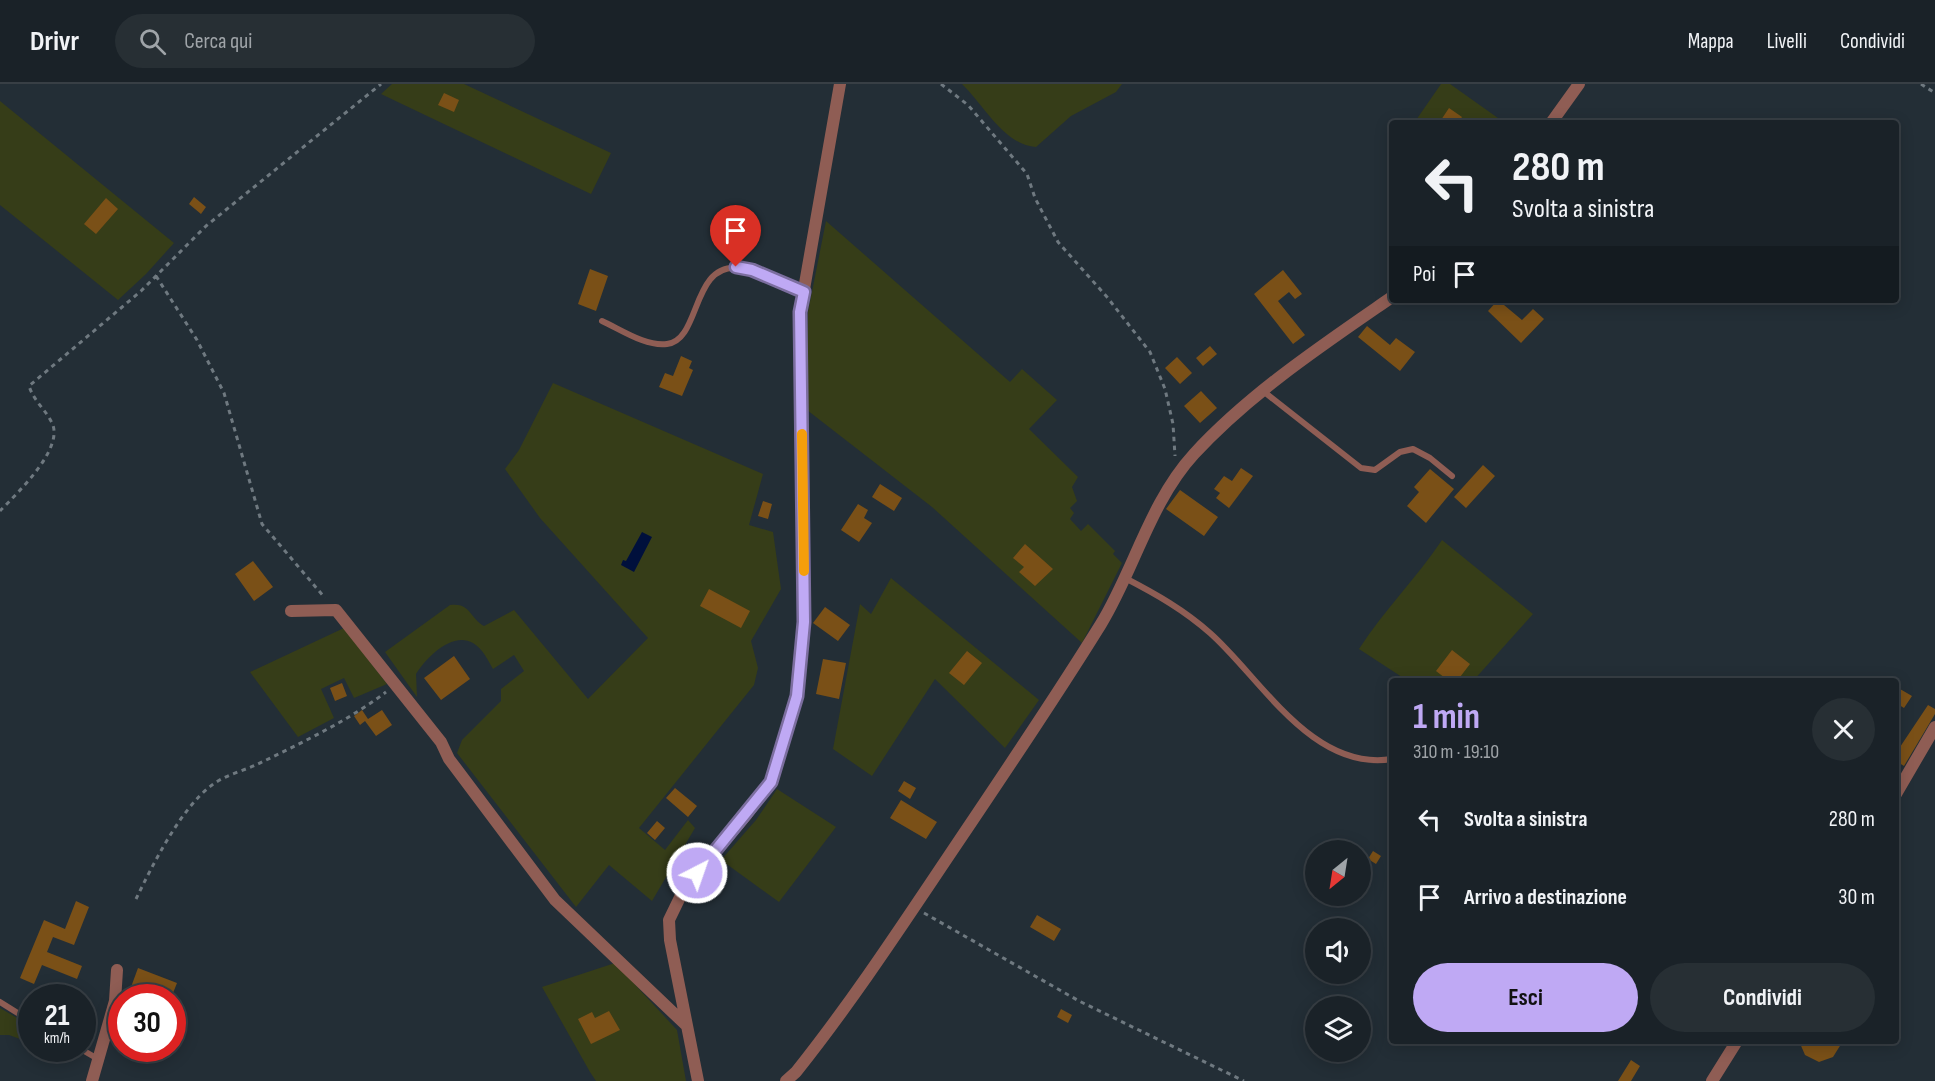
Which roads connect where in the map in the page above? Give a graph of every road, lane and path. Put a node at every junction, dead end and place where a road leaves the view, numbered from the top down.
1 (381, 84) edge
2 (840, 84) edge
3 (941, 84) edge
4 (1579, 84) edge
5 (1921, 84) edge
6 (1935, 93) edge
7 (1553, 120) edge
8 (156, 276) junction
9 (804, 292) junction
10 (1389, 299) edge
11 (602, 321) dead end
12 (1263, 391) junction
13 (1176, 476) junction
14 (1452, 476) dead end
15 (0, 511) edge
16 (1125, 578) junction
17 (336, 610) junction
18 (291, 611) dead end
19 (395, 686) junction
20 (1935, 727) edge
21 (1389, 759) edge
22 (1899, 789) edge
23 (136, 899) dead end
24 (915, 908) junction
25 (117, 970) dead end
26 (0, 1002) edge
27 (18, 1013) edge
28 (687, 1026) junction
29 (1735, 1044) edge
30 (98, 1059) joint
31 (92, 1081) edge
32 (698, 1081) edge
33 (786, 1081) edge
34 (1244, 1081) edge
35 (1712, 1081) edge

1 - 8 path
2 - 9 street
3 - 13 path
4 - 7 street
5 - 6 path
8 - 15 path
8 - 17 path
9 - 11 lane
9 - 28 street
10 - 12 street
12 - 13 street
12 - 14 lane
13 - 16 street
16 - 21 lane
16 - 24 street
17 - 18 street
17 - 19 street
19 - 23 path
19 - 28 street
20 - 22 street
24 - 33 street
24 - 34 path
25 - 30 street
26 - 27 lane
28 - 32 street
29 - 35 street
30 - 31 street

